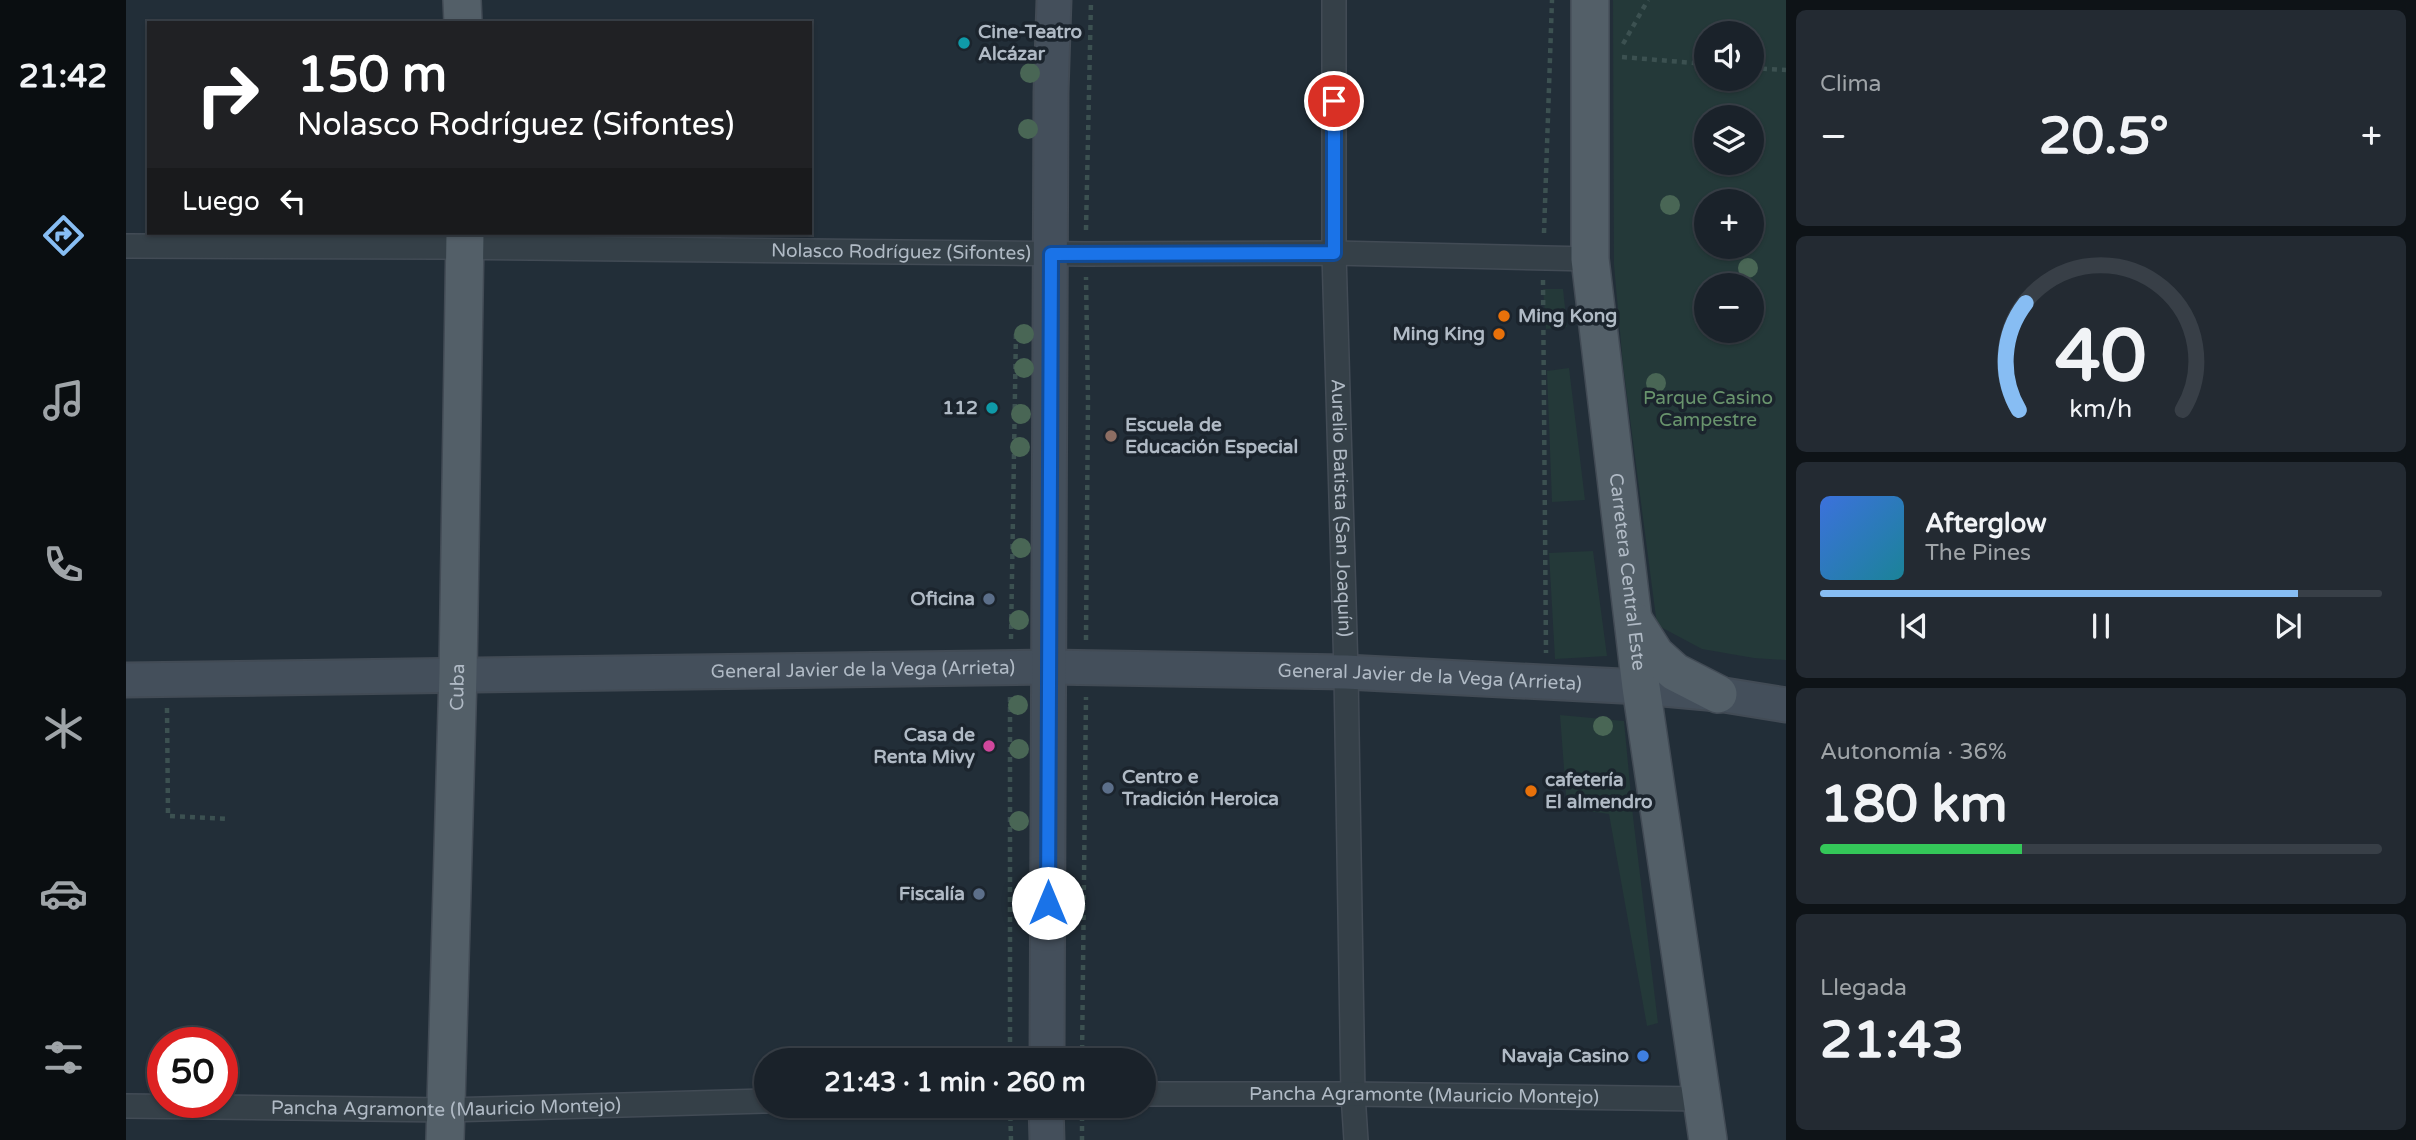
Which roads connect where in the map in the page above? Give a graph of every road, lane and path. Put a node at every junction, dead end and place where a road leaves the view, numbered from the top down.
1 (462, 0) edge
2 (1054, 0) edge
3 (1091, 0) edge
4 (1334, 0) edge
5 (1552, 0) edge
6 (1590, 0) edge
7 (1647, 0) edge
8 (463, 21) edge
9 (1694, 63) edge
10 (1764, 69) edge
11 (1786, 70) edge
12 (465, 240) edge
13 (126, 246) edge
14 (1334, 253) junction
15 (1051, 254) junction
16 (1086, 254) junction
17 (1543, 258) junction
18 (1590, 259) junction
19 (1016, 323) dead end
20 (1634, 621) junction
21 (1010, 666) junction
22 (1049, 667) junction
23 (1086, 667) junction
24 (1346, 672) junction
25 (458, 673) junction
26 (167, 679) junction
27 (126, 680) edge
28 (1547, 682) junction
29 (1641, 687) junction
30 (1718, 694) junction
31 (1786, 705) edge
32 (228, 819) dead end
33 (1010, 1048) edge
34 (1046, 1048) edge
35 (1083, 1048) edge
36 (1156, 1094) edge
37 (1353, 1094) junction
38 (1702, 1099) junction
39 (754, 1102) edge
40 (126, 1106) edge
41 (1010, 1118) edge
42 (1046, 1118) edge
43 (1082, 1118) edge
44 (446, 1125) edge
45 (1708, 1139) edge
46 (1011, 1140) edge
47 (1047, 1140) edge
48 (1082, 1140) edge
49 (1356, 1140) edge

1 - 8 main road
2 - 15 main road
3 - 16 path
4 - 14 street, Aurelio Batista (San Joaquín)
5 - 17 path
6 - 18 main road, Carretera Central Este
7 - 9 path
10 - 11 path
12 - 13 street, Nolasco Rodríguez (Sifontes)
12 - 15 street, Nolasco Rodríguez (Sifontes)
12 - 25 main road, Cuba
14 - 16 street, Nolasco Rodríguez (Sifontes)
14 - 17 street, Nolasco Rodríguez (Sifontes)
14 - 24 street, Aurelio Batista (San Joaquín)
15 - 16 street, Nolasco Rodríguez (Sifontes)
15 - 22 main road
16 - 23 path
17 - 18 street, Nolasco Rodríguez (Sifontes)
17 - 28 path
18 - 20 main road, Carretera Central Este
19 - 21 path
20 - 29 main road, Carretera Central Este
20 - 30 main road
21 - 22 main road, General Javier de la Vega (Arrieta)
21 - 25 main road, General Javier de la Vega (Arrieta)
21 - 33 path
22 - 23 main road, General Javier de la Vega (Arrieta)
22 - 34 main road
23 - 24 main road, General Javier de la Vega (Arrieta)
23 - 35 path
24 - 28 main road, General Javier de la Vega (Arrieta)
24 - 37 street, Aurelio Batista (San Joaquín)
25 - 26 main road, General Javier de la Vega (Arrieta)
25 - 44 main road, Cuba
26 - 27 main road, General Javier de la Vega (Arrieta)
26 - 32 path
28 - 29 main road, General Javier de la Vega (Arrieta)
29 - 30 main road, General Javier de la Vega (Arrieta)
29 - 38 main road, Carretera Central Este
30 - 31 main road, General Javier de la Vega (Arrieta)
36 - 37 street, Pancha Agramonte (Mauricio Montejo)
37 - 38 street, Pancha Agramonte (Mauricio Montejo)
37 - 49 street, Aurelio Batista (San Joaquín)
38 - 45 main road, Carretera Central Este
39 - 44 street, Pancha Agramonte (Mauricio Montejo)
40 - 44 street, Pancha Agramonte (Mauricio Montejo)
41 - 46 path
42 - 47 main road
43 - 48 path

